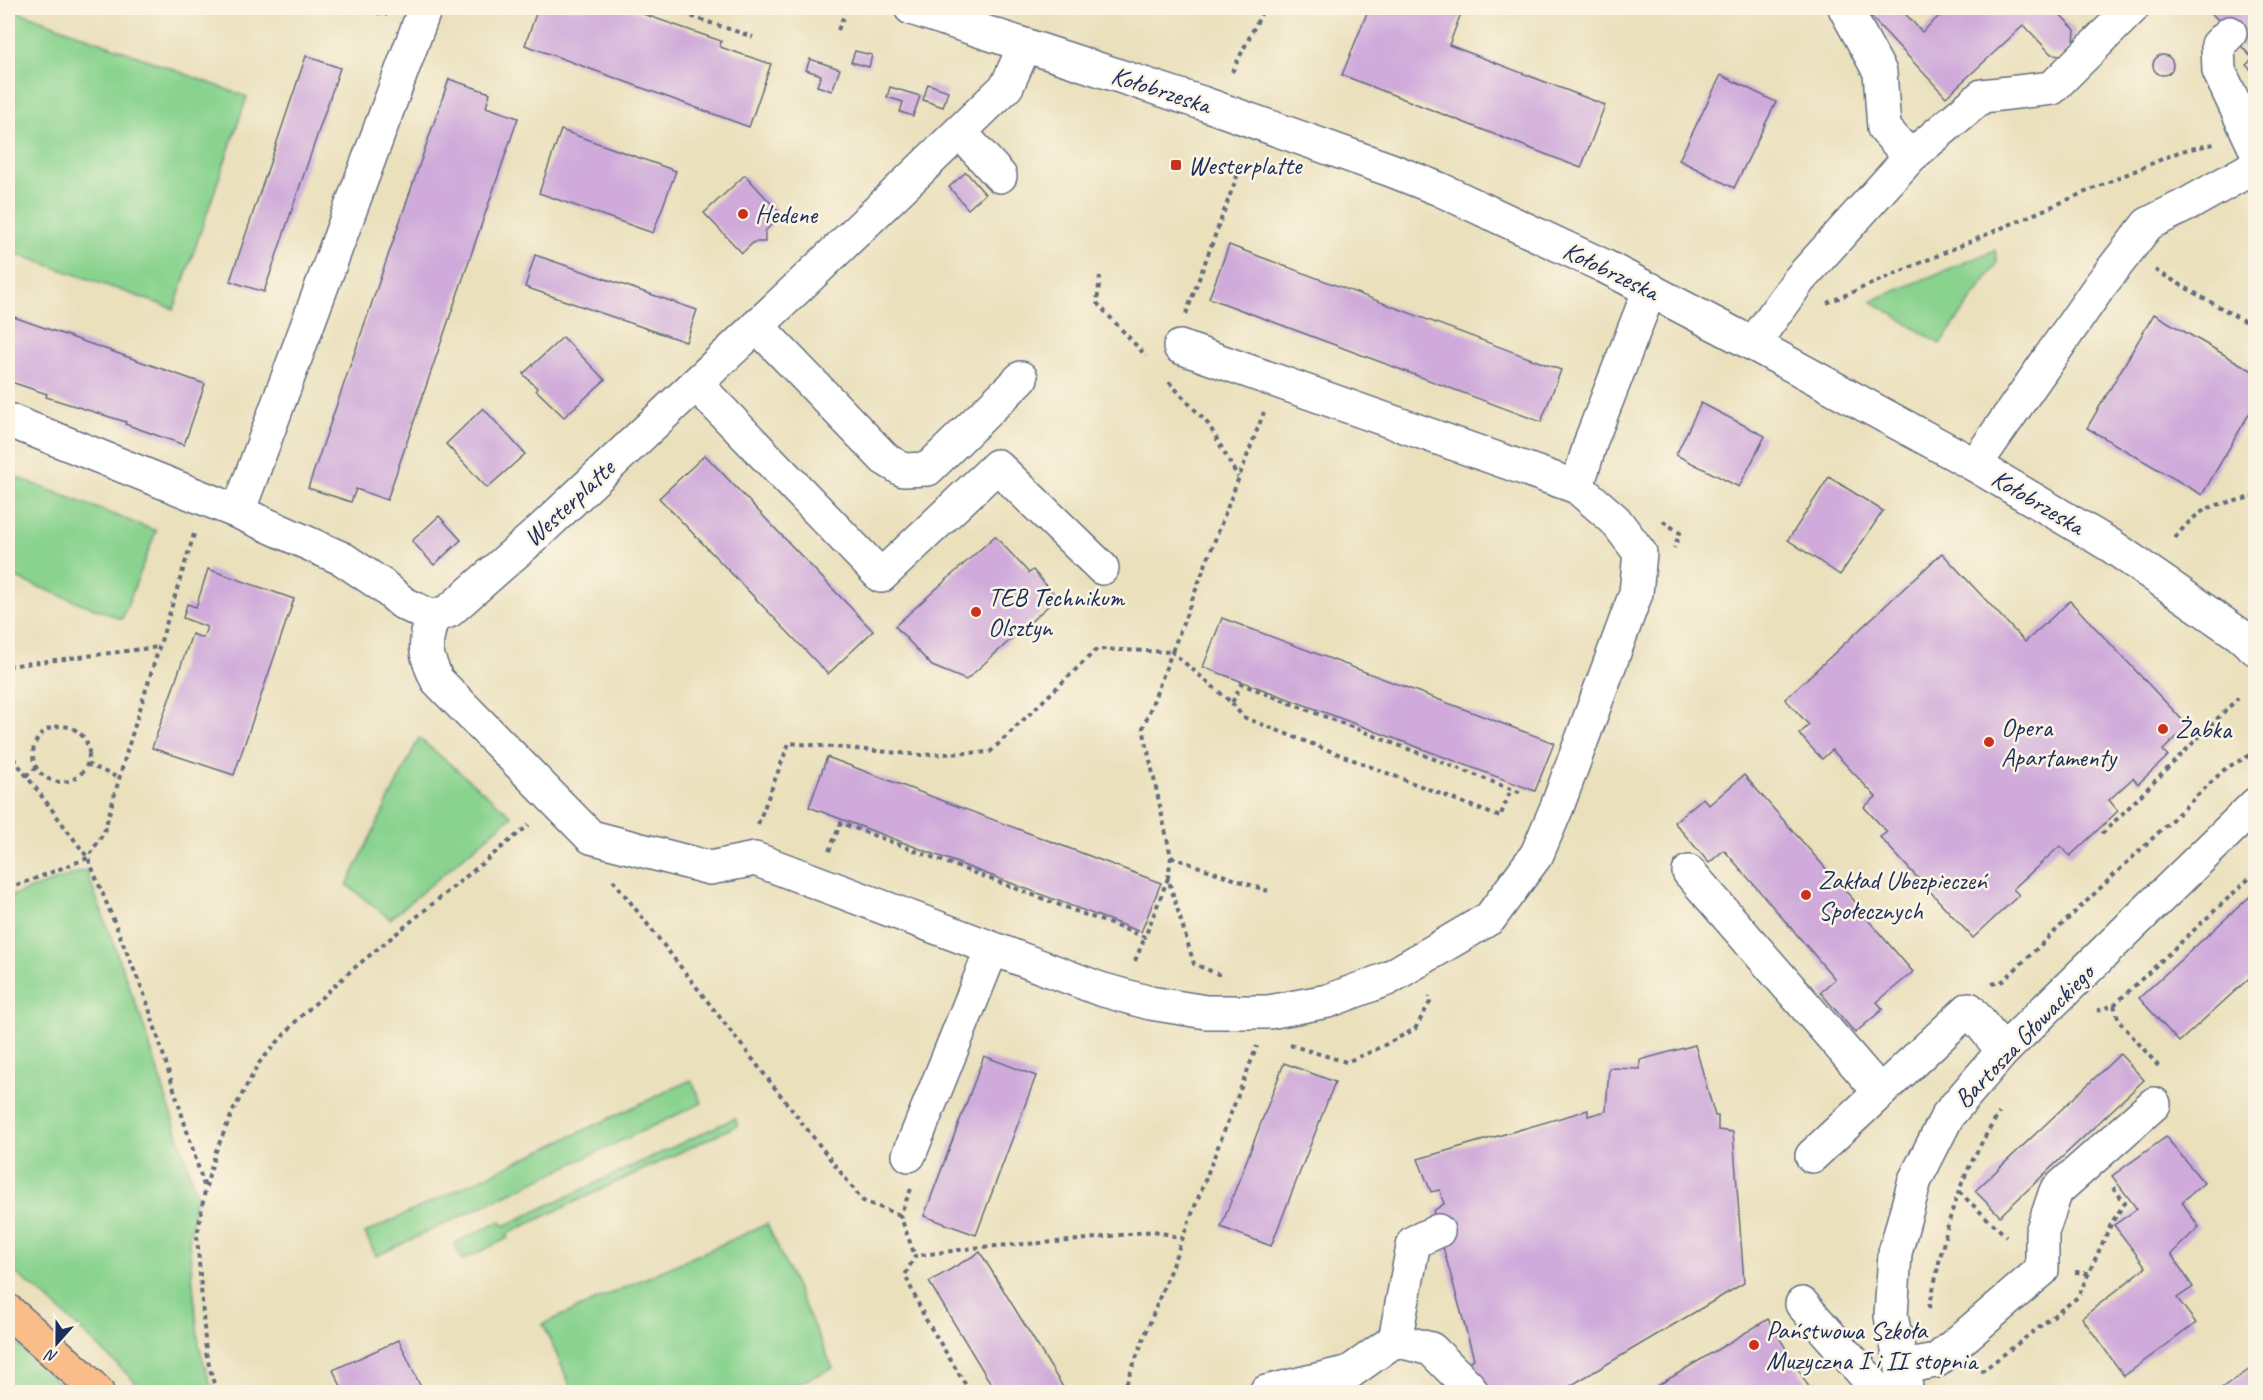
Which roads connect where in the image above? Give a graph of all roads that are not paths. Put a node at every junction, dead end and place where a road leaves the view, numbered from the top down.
1 (425, 8) edge
2 (911, 8) edge
3 (1845, 8) edge
4 (2132, 8) edge
5 (2230, 33) dead end
6 (1025, 45) junction
7 (960, 132) junction
8 (2256, 150) edge
9 (1910, 157) junction
10 (2256, 166) edge
11 (1000, 176) dead end
12 (1650, 289) junction
13 (757, 326) junction
14 (1183, 332) road end
15 (1753, 344) junction
16 (1021, 378) dead end
17 (696, 384) junction
18 (8, 420) edge
19 (1975, 465) junction
20 (1577, 487) junction
21 (238, 512) junction
22 (1102, 567) dead end
23 (432, 617) junction
24 (2256, 649) edge
25 (2256, 804) edge
26 (1689, 872) dead end
27 (992, 949) junction
28 (2003, 1051) junction
29 (1880, 1092) junction
30 (2154, 1104) dead end
31 (909, 1155) dead end
32 (1812, 1156) dead end
33 (1438, 1232) dead end
34 (1802, 1304) dead end
35 (8, 1311) edge
36 (1395, 1340) junction
37 (1913, 1374) edge
38 (97, 1392) edge
39 (1266, 1392) edge
40 (1472, 1392) edge
41 (1880, 1392) edge

1 - 21 street
2 - 6 street, Kołobrzeska
3 - 9 street
4 - 9 street
5 - 8 street
6 - 7 street, Westerplatte
6 - 12 street, Kołobrzeska
7 - 11 street
7 - 13 street, Westerplatte
9 - 15 street
10 - 19 street
12 - 15 street, Kołobrzeska
12 - 20 street
13 - 16 street
13 - 17 street, Westerplatte
14 - 20 street
15 - 19 street, Kołobrzeska
17 - 22 street
17 - 23 street, Westerplatte
18 - 21 street
19 - 24 street, Kołobrzeska
20 - 27 street
21 - 23 street
23 - 27 street
25 - 28 street, Bartosza Głowackiego
26 - 29 street
27 - 31 street
28 - 29 street
28 - 37 street, Bartosza Głowackiego
29 - 32 street
30 - 37 street
33 - 36 street
34 - 41 street
35 - 38 main road
36 - 39 street
36 - 40 street

